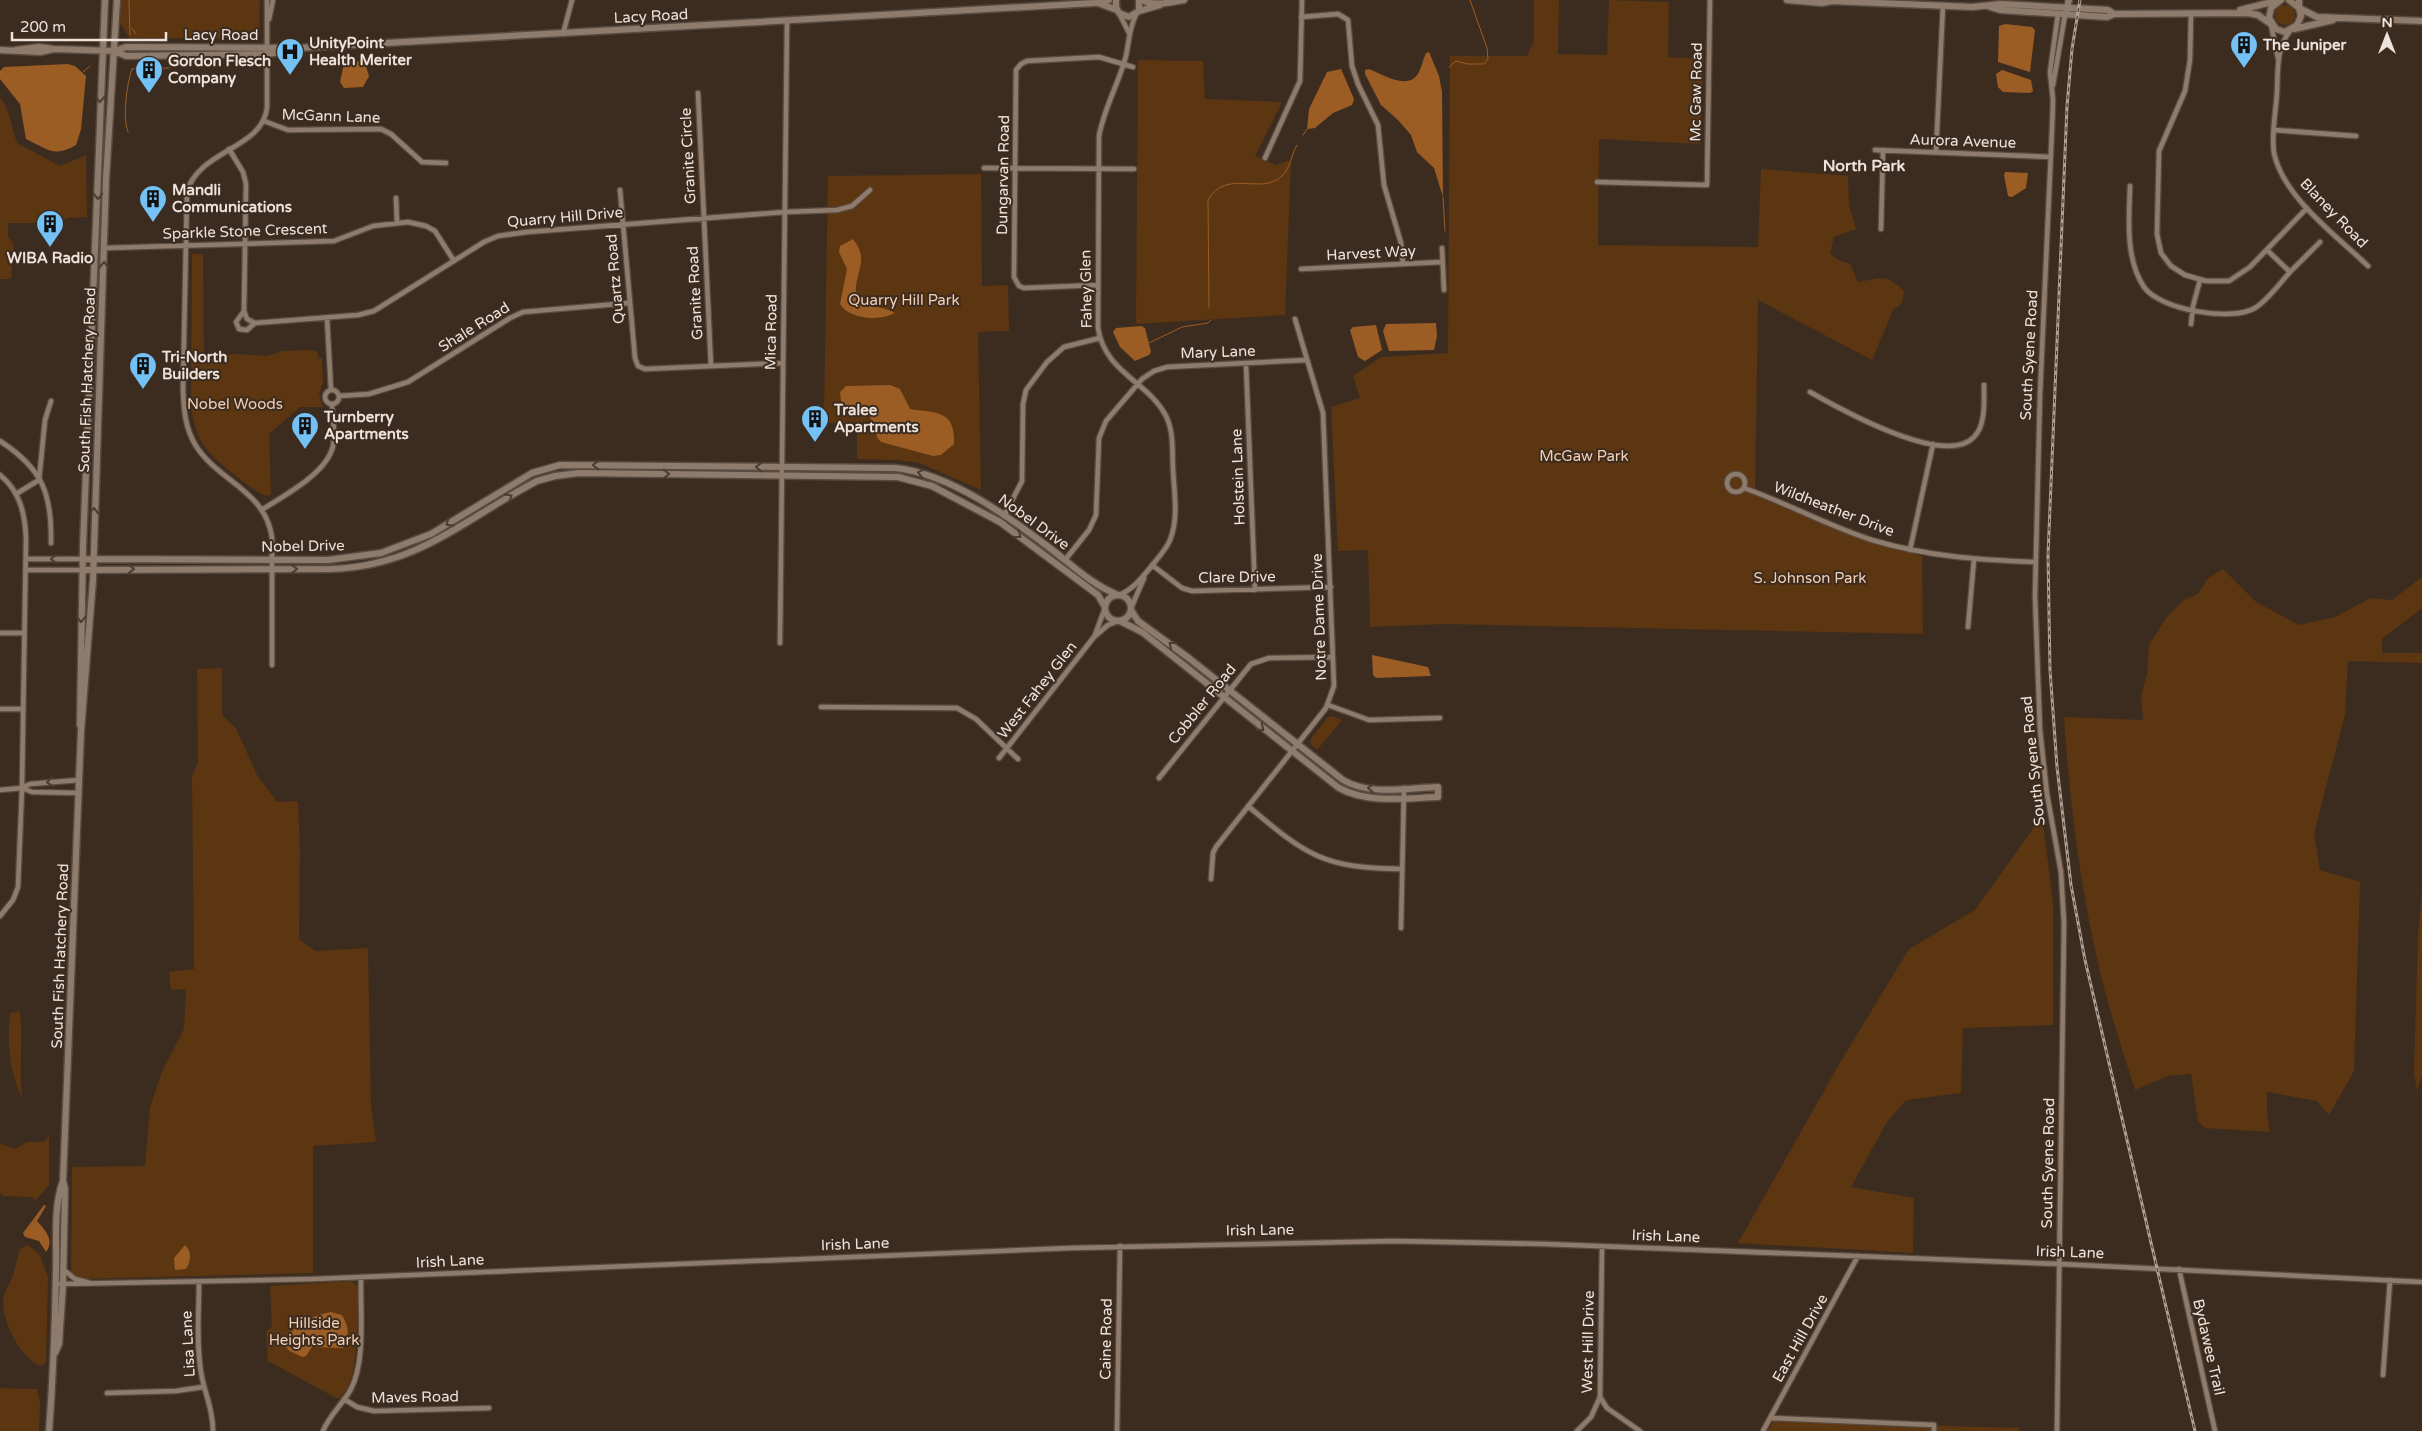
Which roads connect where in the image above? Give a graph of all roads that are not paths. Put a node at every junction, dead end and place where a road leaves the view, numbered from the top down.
1 (105, 0) edge
2 (117, 0) edge
3 (267, 0) edge
4 (273, 0) edge
5 (572, 0) edge
6 (1108, 0) edge
7 (1116, 0) edge
8 (1141, 0) edge
9 (1184, 0) edge
10 (1302, 0) edge
11 (1710, 0) edge
12 (1787, 0) edge
13 (1831, 0) edge
14 (2069, 0) edge
15 (2289, 0) edge
16 (2299, 0) edge
17 (2278, 1) edge
18 (1097, 3) junction
19 (1161, 4) junction
20 (1943, 5) junction
21 (2299, 8) junction
22 (2062, 9) edge
23 (1118, 12) junction
24 (2230, 12) junction
25 (1137, 13) junction
26 (2191, 13) junction
27 (1301, 16) junction
28 (269, 19) junction
29 (2339, 19) junction
30 (787, 21) junction
31 (2422, 21) edge
32 (2271, 24) junction
33 (2292, 30) junction
34 (1129, 33) junction
35 (563, 34) junction
36 (268, 47) junction
37 (297, 48) junction
38 (0, 50) edge
39 (103, 50) junction
40 (115, 51) junction
41 (268, 54) junction
42 (2278, 58) junction
43 (1123, 64) junction
44 (1133, 67) dead end
45 (698, 93) dead end
46 (264, 121) junction
47 (2274, 130) junction
48 (2356, 136) dead end
49 (229, 149) junction
50 (1875, 150) dead end
51 (1883, 150) junction
52 (1936, 152) junction
53 (2051, 157) junction
54 (1265, 158) dead end
55 (446, 163) dead end
56 (984, 168) dead end
57 (1017, 168) junction
58 (1098, 169) junction
59 (1134, 169) dead end
60 (1597, 182) dead end
61 (2130, 186) dead end
62 (620, 190) dead end
63 (870, 190) dead end
64 (396, 198) dead end
65 (2307, 208) junction
66 (785, 212) junction
67 (703, 218) junction
68 (397, 223) junction
69 (623, 224) junction
70 (1881, 229) dead end
71 (2320, 242) dead end
72 (245, 244) junction
73 (185, 246) junction
74 (105, 248) junction
75 (1442, 248) dead end
76 (2266, 250) junction
77 (454, 261) junction
78 (1442, 262) junction
79 (1403, 264) junction
80 (2368, 266) dead end
81 (1301, 269) dead end
82 (2290, 272) junction
83 (2200, 280) junction
84 (1098, 285) junction
85 (1444, 290) dead end
86 (629, 303) junction
87 (244, 311) junction
88 (2192, 311) junction
89 (328, 318) junction
90 (1296, 319) dead end
91 (255, 322) junction
92 (2191, 324) dead end
93 (1100, 338) junction
94 (1307, 360) junction
95 (783, 363) junction
96 (1246, 364) junction
97 (711, 366) junction
98 (1137, 385) junction
99 (1984, 385) dead end
100 (331, 390) junction
101 (1810, 392) dead end
102 (339, 396) junction
103 (51, 401) dead end
104 (332, 404) junction
105 (0, 441) edge
106 (1933, 444) junction
107 (708, 466) junction
108 (782, 467) junction
109 (902, 469) junction
110 (0, 475) edge
111 (708, 475) junction
112 (782, 476) junction
113 (902, 478) junction
114 (39, 480) junction
115 (1744, 488) junction
116 (16, 494) junction
117 (263, 509) junction
118 (1005, 514) junction
119 (1000, 522) junction
120 (51, 543) dead end
121 (1910, 550) junction
122 (26, 559) junction
123 (82, 559) junction
124 (94, 559) junction
125 (272, 559) junction
126 (1974, 559) junction
127 (1065, 560) junction
128 (2034, 562) junction
129 (1152, 565) junction
130 (272, 568) junction
131 (26, 570) junction
132 (82, 570) junction
133 (94, 570) junction
134 (1145, 574) junction
135 (1331, 587) junction
136 (1255, 590) junction
137 (1118, 595) junction
138 (1105, 608) junction
139 (1131, 609) junction
140 (1119, 621) junction
141 (1968, 627) dead end
142 (0, 633) edge
143 (24, 633) junction
144 (1094, 637) junction
145 (780, 642) dead end
146 (1334, 657) junction
147 (1190, 659) junction
148 (272, 665) dead end
149 (1184, 666) junction
150 (1229, 690) junction
151 (1223, 697) junction
152 (1328, 705) junction
153 (821, 707) dead end
154 (0, 709) edge
155 (23, 709) junction
156 (1440, 718) dead end
157 (81, 732) junction
158 (1297, 743) junction
159 (1006, 749) junction
160 (1291, 751) junction
161 (999, 758) dead end
162 (1018, 760) dead end
163 (1159, 778) dead end
164 (79, 780) junction
165 (1343, 780) junction
166 (22, 788) junction
167 (1339, 788) junction
168 (1404, 788) junction
169 (0, 790) edge
170 (78, 793) junction
171 (1404, 798) junction
172 (1248, 806) junction
173 (1402, 869) junction
174 (1211, 879) dead end
175 (0, 916) edge
176 (1401, 928) dead end
177 (63, 1181) junction
178 (1120, 1246) junction
179 (1602, 1246) junction
180 (1858, 1256) junction
181 (2060, 1264) junction
182 (62, 1266) junction
183 (2179, 1269) junction
184 (361, 1277) junction
185 (2390, 1280) junction
186 (2422, 1282) edge
187 (199, 1283) junction
188 (60, 1284) junction
189 (98, 1285) junction
190 (2383, 1376) dead end
191 (203, 1387) junction
192 (107, 1393) dead end
193 (1600, 1397) junction
194 (344, 1399) junction
195 (489, 1408) dead end
196 (1771, 1418) junction
197 (49, 1431) edge
198 (213, 1431) edge
199 (323, 1431) edge
200 (1117, 1431) edge
201 (1578, 1431) edge
202 (1640, 1431) edge
203 (1763, 1431) edge
204 (1934, 1431) edge
205 (2057, 1431) edge
206 (2215, 1431) edge

1 - 39 main road, South Fish Hatchery Road
2 - 40 main road, South Fish Hatchery Road
3 - 28 street
4 - 28 street
5 - 35 street
6 - 18 main road, Lacy Road
7 - 23 main road
8 - 19 main road
8 - 25 main road
9 - 19 main road
10 - 27 street
11 - 60 street, Mc Gaw Road
12 - 13 main road
13 - 20 main road
14 - 22 main road, South Syene Road
15 - 21 main road
16 - 21 main road
17 - 24 main road
17 - 32 main road
18 - 23 main road, Lacy Road
18 - 30 main road, Lacy Road
19 - 25 main road
20 - 22 main road
20 - 52 street
21 - 29 main road
21 - 33 main road
22 - 26 main road
22 - 53 street, South Syene Road
23 - 25 main road, Lacy Road
23 - 34 street
24 - 26 main road
24 - 32 main road
25 - 34 street, Fahey Glen
26 - 83 street
27 - 54 street
27 - 79 street
28 - 36 street
29 - 31 main road
29 - 33 main road
30 - 35 main road, Lacy Road
30 - 66 street, Mica Road
32 - 33 main road
32 - 42 street, Blaney Road
33 - 42 street, Blaney Road
34 - 43 street, Fahey Glen
35 - 37 main road, Lacy Road
36 - 37 main road, Lacy Road
36 - 40 main road, Lacy Road
36 - 41 street
37 - 41 main road, Lacy Road
38 - 39 main road, Lacy Road
39 - 40 main road, Lacy Road
39 -> 123 main road, South Fish Hatchery Road
40 - 41 main road, Lacy Road
40 - 74 main road, South Fish Hatchery Road
41 - 46 street
42 - 47 street, Blaney Road
43 - 44 street
43 - 57 street, Dungarvan Road
43 - 58 street, Fahey Glen
45 - 67 street, Granite Circle
46 - 49 street
46 - 55 street, McGann Lane
47 - 48 street
47 - 65 street, Blaney Road
49 - 72 street
49 - 73 street
50 - 51 street, Aurora Avenue
51 - 52 street, Aurora Avenue
51 - 70 street
52 - 53 street, Aurora Avenue
53 - 128 street, South Syene Road
56 - 57 street
57 - 58 street
57 - 84 street, Dungarvan Road
58 - 59 street
58 - 84 street, Fahey Glen
61 - 88 street
62 - 69 street, Quartz Road
63 - 66 street, Quarry Hill Drive
64 - 68 street
65 - 76 street
65 - 80 street, Blaney Road
66 - 67 street, Quarry Hill Drive
66 - 95 street, Mica Road
67 - 69 street, Quarry Hill Drive
67 - 97 street, Granite Road
68 - 72 street, Sparkle Stone Crescent
68 - 77 street, Sparkle Stone Crescent
69 - 77 street, Quarry Hill Drive
69 - 86 street, Quartz Road
71 - 82 street
72 - 73 street, Sparkle Stone Crescent
72 - 87 street
73 - 74 street, Sparkle Stone Crescent
73 - 117 street
124 -> 74 main road, South Fish Hatchery Road
75 - 78 street
76 - 82 street
76 - 83 street
77 - 89 street, Quarry Hill Drive
78 - 79 street, Harvest Way
78 - 85 street
79 - 81 street, Harvest Way
82 - 88 street
83 - 88 street
84 - 93 street, Fahey Glen
86 - 97 street, Quartz Road
86 - 102 street, Shale Road
87 - 91 street, Quarry Hill Drive
87 - 91 street
88 - 92 street
89 - 91 street, Quarry Hill Drive
89 - 100 street
90 - 94 street, Notre Dame Drive
93 - 98 street, Fahey Glen
93 - 118 street
94 - 96 street, Mary Lane
94 - 135 street, Notre Dame Drive
95 - 97 street
95 - 108 street, Mica Road
96 - 98 street, Mary Lane
96 - 136 street, Holstein Lane
98 - 127 street, Mary Lane
98 - 129 street, Fahey Glen
99 - 106 street
100 - 102 street
100 - 104 street
101 - 106 street
102 - 104 street
103 - 114 street
104 - 117 street
105 - 114 street
106 - 121 street
108 -> 107 main road, Nobel Drive
107 - 111 street
107 -> 125 main road, Nobel Drive
108 - 109 main road, Nobel Drive
108 - 112 street, Mica Road
109 - 113 street
118 -> 109 main road, Nobel Drive
110 - 116 street
111 - 112 main road, Nobel Drive
130 -> 111 main road, Nobel Drive
112 - 113 main road, Nobel Drive
112 - 145 street, Mica Road
113 - 119 main road, Nobel Drive
114 - 116 street
114 - 120 street
115 - 115 street, Wildheather Drive
115 - 121 street, Wildheather Drive
116 - 122 street
117 - 125 street
118 - 119 street
118 - 127 main road, Nobel Drive
119 -> 138 main road, Nobel Drive
121 - 126 street, Wildheather Drive
123 -> 122 street, Nobel Drive
122 - 131 street
123 - 124 main road, Nobel Drive
123 - 132 main road, South Fish Hatchery Road
124 - 125 main road, Nobel Drive
124 - 133 main road, South Fish Hatchery Road
125 - 130 street
126 - 128 street, Wildheather Drive
126 - 141 street
127 - 137 main road, Nobel Drive
128 - 181 street, South Syene Road
129 - 134 street, Fahey Glen
129 - 136 street, Clare Drive
133 -> 130 main road, Nobel Drive
130 - 148 street
131 - 132 street, Nobel Drive
131 - 143 street
132 - 133 main road, Nobel Drive
132 -> 157 main road, South Fish Hatchery Road
133 - 157 main road, South Fish Hatchery Road
134 - 137 street, Fahey Glen
134 - 139 street, Fahey Glen
135 - 136 street, Clare Drive
135 - 146 street, Notre Dame Drive
137 - 138 main road, Fahey Glen
137 - 139 main road, Nobel Drive
138 - 140 main road, Nobel Drive
138 - 144 street, Fahey Glen
139 - 140 main road, Fahey Glen
147 -> 139 main road, Nobel Drive
140 - 144 street, Fahey Glen
140 - 149 main road, Nobel Drive
142 - 143 street
143 - 155 street
144 - 159 street, West Fahey Glen
146 - 150 street, Cobbler Road
146 - 152 street, Notre Dame Drive
147 - 149 street
147 - 150 main road, Nobel Drive
149 - 151 main road, Nobel Drive
150 - 151 street, Cobbler Road
150 - 158 main road, Nobel Drive
151 -> 160 main road, Nobel Drive
151 - 163 street, Cobbler Road
152 - 156 street
152 - 158 street, Notre Dame Drive
153 - 159 street
154 - 155 street
155 - 166 street
157 - 164 main road, South Fish Hatchery Road
158 - 160 street, Notre Dame Drive
158 - 165 main road, Nobel Drive
159 - 161 street, West Fahey Glen
159 - 162 street
160 - 167 main road, Nobel Drive
160 - 172 street, Notre Dame Drive
164 -> 166 street
164 - 170 main road, South Fish Hatchery Road
165 - 167 street
168 -> 165 main road, Nobel Drive
166 - 169 street
166 - 170 street
166 - 175 street
167 - 171 main road, Nobel Drive
168 - 171 street
168 - 171 main road, Nobel Drive
170 - 177 main road, South Fish Hatchery Road
171 - 173 street
172 - 173 street
172 - 174 street, Notre Dame Drive
173 - 176 street
177 - 182 main road, South Fish Hatchery Road
177 - 188 main road, South Fish Hatchery Road
178 - 179 street, Irish Lane
178 - 184 street, Irish Lane
178 - 200 street, Caine Road
179 - 180 street, Irish Lane
179 - 193 street, West Hill Drive
180 - 181 street, Irish Lane
180 - 196 street, East Hill Drive
181 - 183 street, Irish Lane
181 - 205 street, South Syene Road
182 - 188 main road, South Fish Hatchery Road
182 - 189 street, Irish Lane
183 - 185 street, Irish Lane
183 - 206 street, Bydawee Trail
184 - 187 street, Irish Lane
184 - 194 street
185 - 186 street, Irish Lane
185 - 190 street
187 - 189 street, Irish Lane
187 - 191 street, Lisa Lane
188 - 189 street, Irish Lane
188 - 197 main road, South Fish Hatchery Road
191 - 192 street
191 - 198 street, Lisa Lane
193 - 201 street, West Hill Drive
193 - 202 street
194 - 195 street, Maves Road
194 - 199 street
196 - 203 street, East Hill Drive
196 - 204 street

